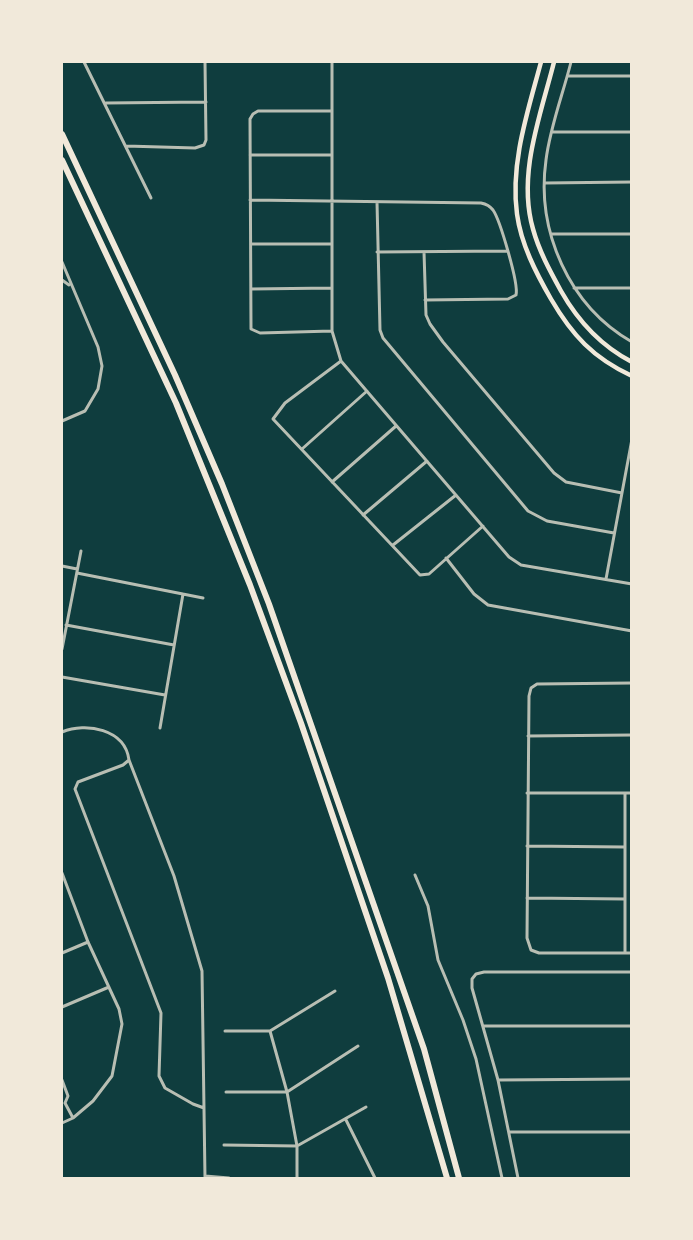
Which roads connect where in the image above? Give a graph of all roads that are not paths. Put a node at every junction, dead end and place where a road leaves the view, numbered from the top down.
1 (84, 62) edge
2 (205, 62) edge
3 (332, 62) edge
4 (541, 62) edge
5 (554, 62) edge
6 (571, 62) edge
7 (568, 76) junction
8 (632, 76) edge
9 (206, 102) junction
10 (106, 103) junction
11 (332, 111) junction
12 (553, 132) junction
13 (632, 132) edge
14 (62, 134) edge
15 (126, 146) junction
16 (250, 154) junction
17 (332, 155) junction
18 (62, 160) edge
19 (632, 182) edge
20 (545, 183) junction
21 (151, 198) dead end
22 (250, 200) junction
23 (332, 201) junction
24 (377, 202) junction
25 (551, 234) junction
26 (632, 234) edge
27 (251, 244) junction
28 (332, 244) junction
29 (507, 251) junction
30 (377, 252) junction
31 (424, 252) junction
32 (62, 262) edge
33 (546, 262) junction
34 (534, 267) junction
35 (62, 280) edge
36 (71, 286) junction
37 (332, 288) junction
38 (574, 288) junction
39 (632, 288) edge
40 (251, 290) junction
41 (425, 300) junction
42 (332, 331) junction
43 (632, 342) edge
44 (341, 361) junction
45 (632, 362) edge
46 (632, 376) edge
47 (367, 391) junction
48 (62, 421) edge
49 (397, 426) junction
50 (632, 439) edge
51 (302, 449) junction
52 (427, 461) junction
53 (332, 482) junction
54 (622, 493) junction
55 (456, 495) junction
56 (363, 515) junction
57 (483, 526) junction
58 (614, 532) junction
59 (393, 545) junction
60 (81, 551) dead end
61 (446, 558) junction
62 (62, 566) edge
63 (77, 571) junction
64 (606, 579) junction
65 (632, 584) edge
66 (183, 594) junction
67 (203, 598) dead end
68 (66, 625) junction
69 (632, 631) edge
70 (174, 645) junction
71 (62, 649) edge
72 (62, 677) edge
73 (632, 683) edge
74 (165, 695) junction
75 (160, 728) dead end
76 (62, 732) edge
77 (632, 735) edge
78 (528, 736) junction
79 (129, 760) junction
80 (527, 793) junction
81 (625, 793) junction
82 (632, 793) edge
83 (527, 846) junction
84 (625, 847) junction
85 (62, 873) edge
86 (415, 875) dead end
87 (69, 894) junction
88 (62, 897) edge
89 (527, 898) junction
90 (625, 899) junction
91 (88, 942) junction
92 (62, 953) edge
93 (625, 953) junction
94 (632, 953) edge
95 (632, 972) edge
96 (109, 987) junction
97 (335, 991) dead end
98 (62, 1007) edge
99 (483, 1026) junction
100 (632, 1026) edge
101 (225, 1031) dead end
102 (270, 1031) junction
103 (358, 1046) dead end
104 (632, 1079) edge
105 (62, 1080) edge
106 (498, 1080) junction
107 (226, 1092) dead end
108 (287, 1092) junction
109 (63, 1103) edge
110 (366, 1107) dead end
111 (204, 1108) junction
112 (73, 1118) junction
113 (345, 1120) junction
114 (62, 1123) edge
115 (510, 1132) junction
116 (632, 1132) edge
117 (224, 1145) dead end
118 (297, 1146) junction
119 (205, 1177) edge
120 (229, 1179) edge
121 (297, 1179) edge
122 (375, 1179) edge
123 (447, 1179) edge
124 (459, 1179) edge
125 (501, 1179) edge
126 (518, 1179) edge

1 - 10 street
2 - 9 street
3 - 11 street
4 - 34 main road
5 - 33 main road
6 - 7 street
7 - 8 street
7 - 12 street
9 - 10 street
9 - 15 street
10 - 15 street
11 - 16 street
11 - 17 street
12 - 13 street
12 - 20 street
14 - 124 highway
15 - 21 street
16 - 17 street
16 - 22 street
17 - 23 street
18 - 123 highway
19 - 20 street
20 - 25 street
22 - 23 street
22 - 27 street
23 - 24 street
23 - 28 street
24 - 29 street
24 - 30 street
25 - 26 street
25 - 38 street
27 - 28 street
27 - 40 street
28 - 37 street
29 - 31 street
29 - 41 street
30 - 31 street
30 - 58 street
31 - 41 street
32 - 36 street
33 - 34 main road
33 - 45 main road
34 - 46 main road
35 - 36 street
36 - 48 street
37 - 40 street
37 - 42 street
38 - 39 street
38 - 43 street
40 - 42 street
41 - 54 street
42 - 44 street
44 - 47 street
44 - 51 street
47 - 49 street
47 - 51 street
49 - 52 street
49 - 53 street
50 - 54 street
51 - 53 street
52 - 55 street
52 - 56 street
53 - 56 street
54 - 58 street
55 - 57 street
55 - 59 street
56 - 59 street
57 - 61 street
57 - 64 street
58 - 64 street
59 - 61 street
60 - 63 street
61 - 69 street
62 - 63 street
63 - 66 street
63 - 68 street
64 - 65 street
66 - 67 street
66 - 70 street
68 - 70 street
68 - 71 street
70 - 74 street
72 - 74 street
73 - 78 street
74 - 75 street
76 - 79 street
77 - 78 street
78 - 80 street
79 - 111 street
79 - 111 street
80 - 81 street
80 - 83 street
81 - 82 street
81 - 84 street
83 - 84 street
83 - 89 street
84 - 90 street
85 - 87 street
86 - 125 street
87 - 88 street
87 - 91 street
89 - 90 street
89 - 93 street
90 - 93 street
91 - 92 street
91 - 96 street
93 - 94 street
95 - 99 street
96 - 98 street
96 - 112 street
97 - 102 street
99 - 100 street
99 - 106 street
101 - 102 street
102 - 108 street
103 - 108 street
104 - 106 street
105 - 109 street
106 - 115 street
107 - 108 street
108 - 118 street
109 - 112 street
110 - 113 street
111 - 119 street
112 - 114 street
113 - 118 street
113 - 122 street
115 - 116 street
115 - 126 street
117 - 118 street
118 - 121 street
119 - 120 street

